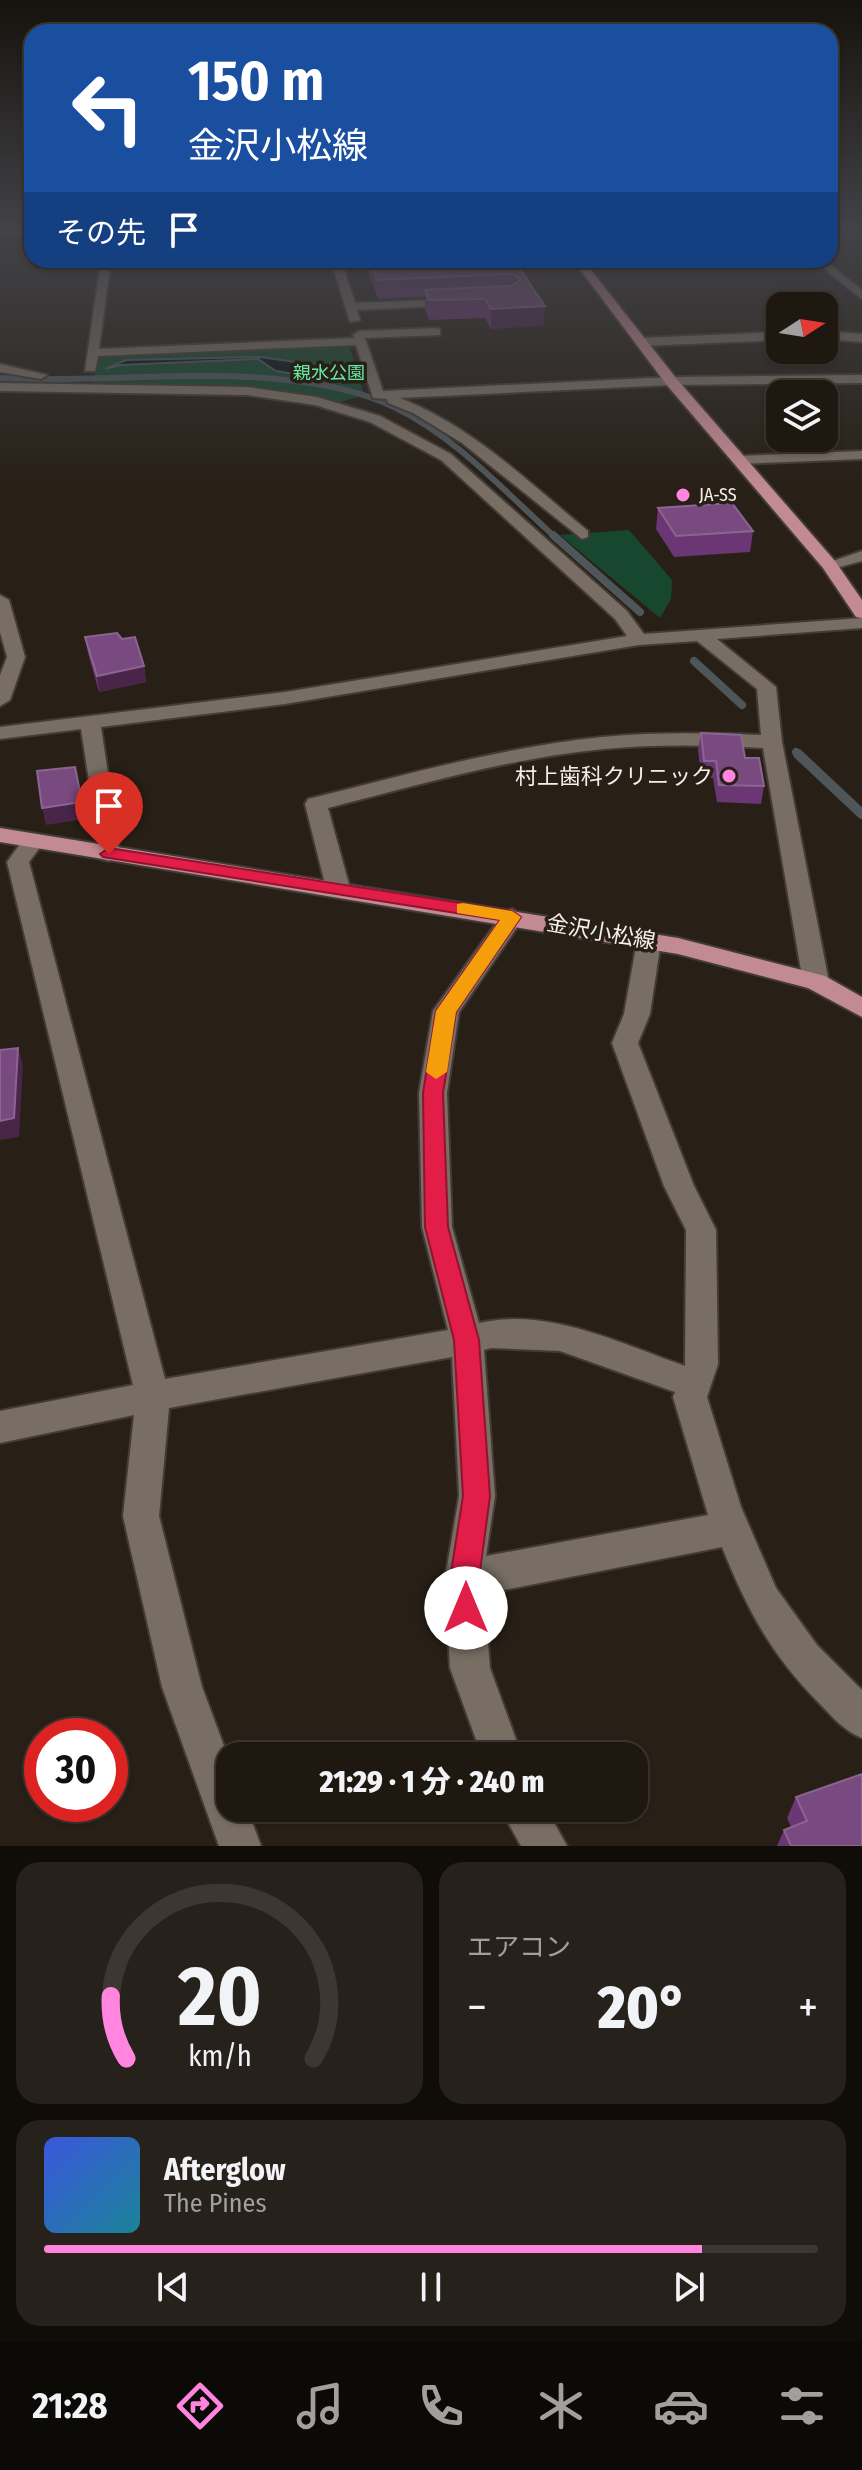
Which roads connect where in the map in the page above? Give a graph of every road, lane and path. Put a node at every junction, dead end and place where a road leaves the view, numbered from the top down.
1 (98, 315) edge
2 (352, 315) edge
3 (620, 315) edge
4 (436, 332) dead end
5 (838, 336) edge
6 (360, 338) junction
7 (766, 338) edge
8 (862, 338) edge
9 (641, 342) junction
10 (92, 353) junction
11 (0, 368) edge
12 (862, 379) edge
13 (671, 381) junction
14 (0, 387) edge
15 (378, 395) junction
16 (337, 407) junction
17 (862, 455) edge
18 (739, 460) junction
19 (582, 534) dead end
20 (862, 556) edge
21 (829, 565) junction
22 (0, 600) edge
23 (862, 613) edge
24 (862, 623) edge
25 (699, 634) junction
26 (639, 640) junction
27 (0, 700) edge
28 (90, 723) junction
29 (0, 733) edge
30 (772, 742) junction
31 (0, 835) edge
32 (33, 842) junction
33 (109, 854) junction
34 (338, 888) junction
35 (512, 917) junction
36 (649, 941) junction
37 (816, 982) junction
38 (862, 1008) edge
39 (467, 1340) junction
40 (695, 1384) junction
41 (153, 1396) junction
42 (0, 1427) edge
43 (731, 1528) junction
44 (464, 1579) junction
45 (862, 1718) edge
46 (497, 1742) edge
47 (530, 1822) edge
48 (240, 1846) edge
49 (546, 1846) edge

1 - 10 street
2 - 6 street
3 - 9 main road
4 - 6 street
5 - 8 street
6 - 10 street
6 - 15 street
7 - 9 street
9 - 13 main road
10 - 11 street
12 - 13 street
13 - 15 street
13 - 18 main road
14 - 16 street
15 - 16 street
15 - 19 street
16 - 26 street
17 - 18 street
18 - 21 main road
20 - 21 street
21 - 23 main road
22 - 27 street
24 - 25 street
25 - 26 street
25 - 30 street
26 - 28 street
28 - 29 street
28 - 33 street
30 - 34 street
30 - 37 street
31 - 32 main road, 金沢小松線
32 - 33 main road, 金沢小松線
32 - 41 street
33 - 34 main road, 金沢小松線
34 - 35 main road, 金沢小松線
35 - 36 main road, 金沢小松線
35 - 39 street
36 - 37 main road, 金沢小松線
36 - 40 street
37 - 38 main road, 金沢小松線
39 - 40 street
39 - 41 street
39 - 44 street
40 - 43 street
41 - 42 street
41 - 48 street
43 - 44 street
43 - 45 street
44 - 46 street
47 - 49 street

